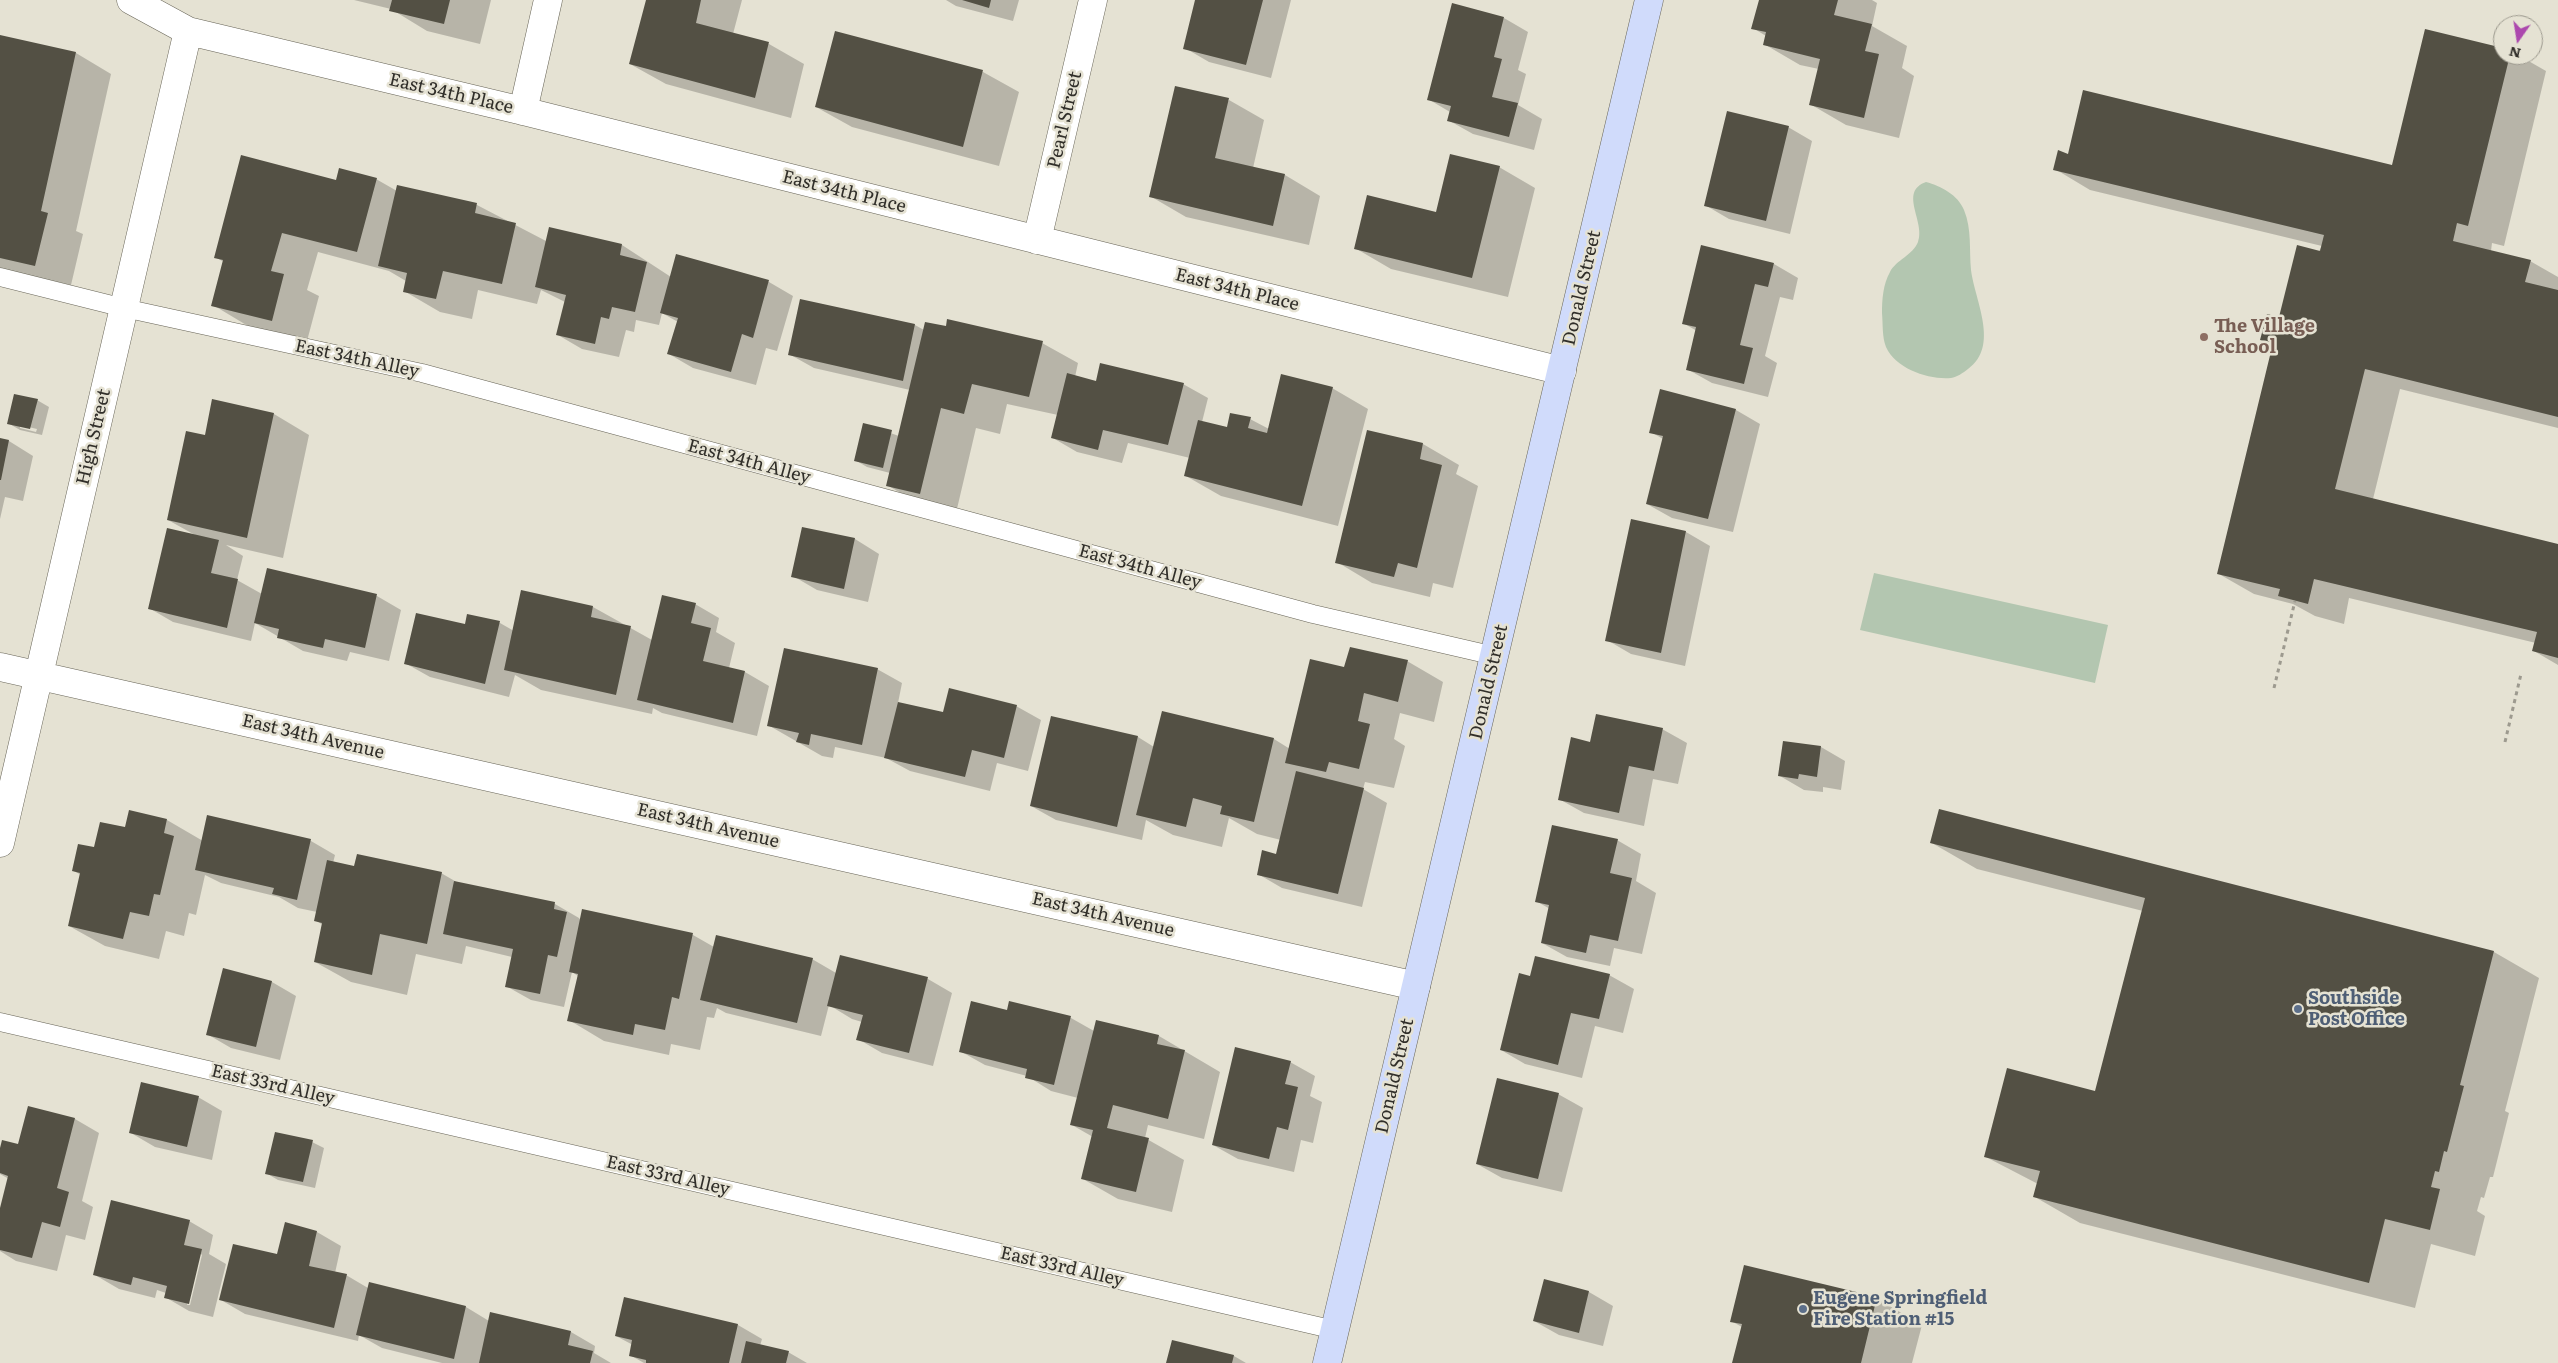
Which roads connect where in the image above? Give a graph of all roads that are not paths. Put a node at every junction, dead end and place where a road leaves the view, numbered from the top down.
1 (131, 0) edge
2 (548, 0) edge
3 (1093, 0) edge
4 (1649, 0) edge
5 (188, 31) junction
6 (522, 112) junction
7 (1037, 240) junction
8 (0, 277) edge
9 (124, 308) junction
10 (1562, 371) junction
11 (1495, 656) junction
12 (0, 667) edge
13 (39, 676) junction
14 (0, 843) edge
15 (1416, 986) junction
16 (0, 1022) edge
17 (1335, 1330) junction
18 (1327, 1363) edge

1 - 5 street, East 34th Place
2 - 6 street
3 - 7 street, Pearl Street
4 - 10 street, Donald Street
5 - 6 street, East 34th Place
5 - 9 street, High Street
6 - 7 street, East 34th Place
7 - 10 street, East 34th Place
8 - 9 lane, East 34th Alley
9 - 11 lane, East 34th Alley
9 - 13 street, High Street
10 - 11 street, Donald Street
11 - 15 street, Donald Street
12 - 13 street, East 34th Avenue
13 - 14 street, High Street
13 - 15 street, East 34th Avenue
15 - 17 street, Donald Street
16 - 17 lane, East 33rd Alley
17 - 18 street, Donald Street

